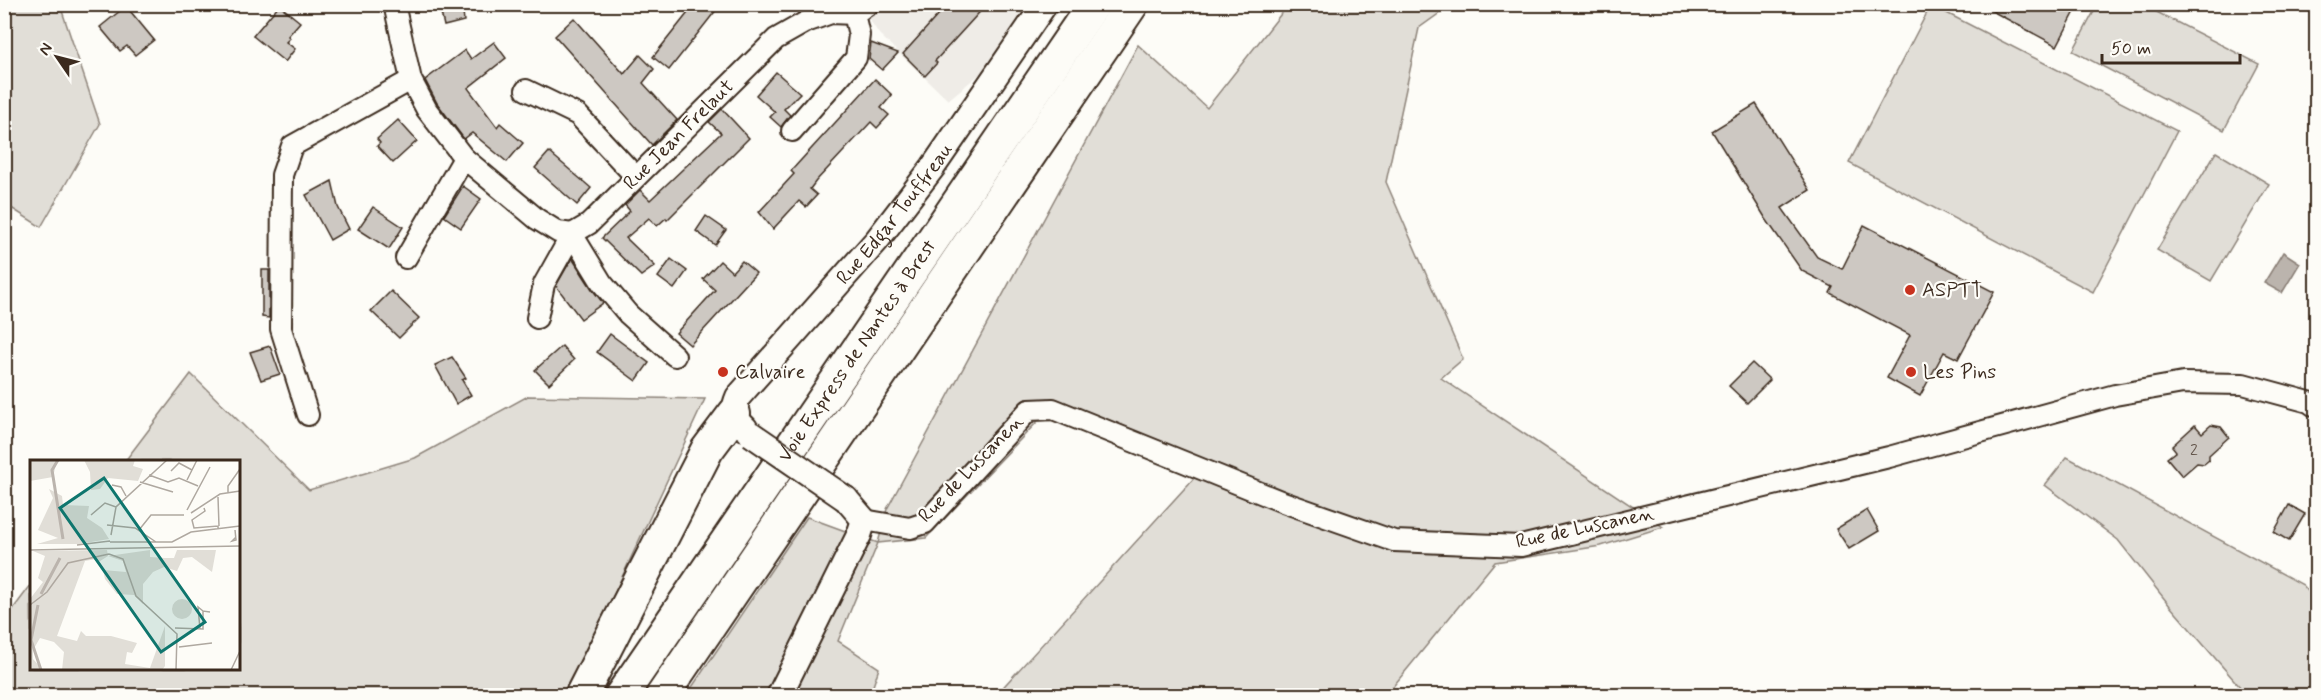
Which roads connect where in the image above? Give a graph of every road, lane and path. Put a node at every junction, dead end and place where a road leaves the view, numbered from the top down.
1 (394, 4) edge
2 (1045, 4) edge
3 (1094, 4) edge
4 (1132, 4) edge
5 (830, 9) edge
6 (861, 9) edge
7 (411, 80) junction
8 (526, 90) dead end
9 (792, 131) dead end
10 (464, 158) junction
11 (636, 177) junction
12 (572, 234) junction
13 (406, 258) dead end
14 (537, 318) dead end
15 (675, 356) dead end
16 (2316, 406) edge
17 (308, 416) dead end
18 (743, 424) junction
19 (864, 520) junction
20 (581, 696) edge
21 (621, 696) edge
22 (662, 696) edge
23 (779, 696) edge

1 - 7 street
2 - 18 street, Rue Edgar Touffreau
3 - 21 highway, Voie Express de Nantes à Brest
4 - 22 highway, Voie Express de Nantes à Brest
5 - 6 street, Rue Jean Frelaut
5 - 11 street, Rue Jean Frelaut
6 - 9 street
7 - 10 street
7 - 17 street
8 - 11 street
10 - 12 street
10 - 13 street
11 - 12 street, Rue Jean Frelaut
12 - 14 street, Rue Jean Frelaut
12 - 15 street
16 - 19 street, Rue de Luscanen
18 - 19 street, bridge
18 - 20 highway
19 - 23 street

